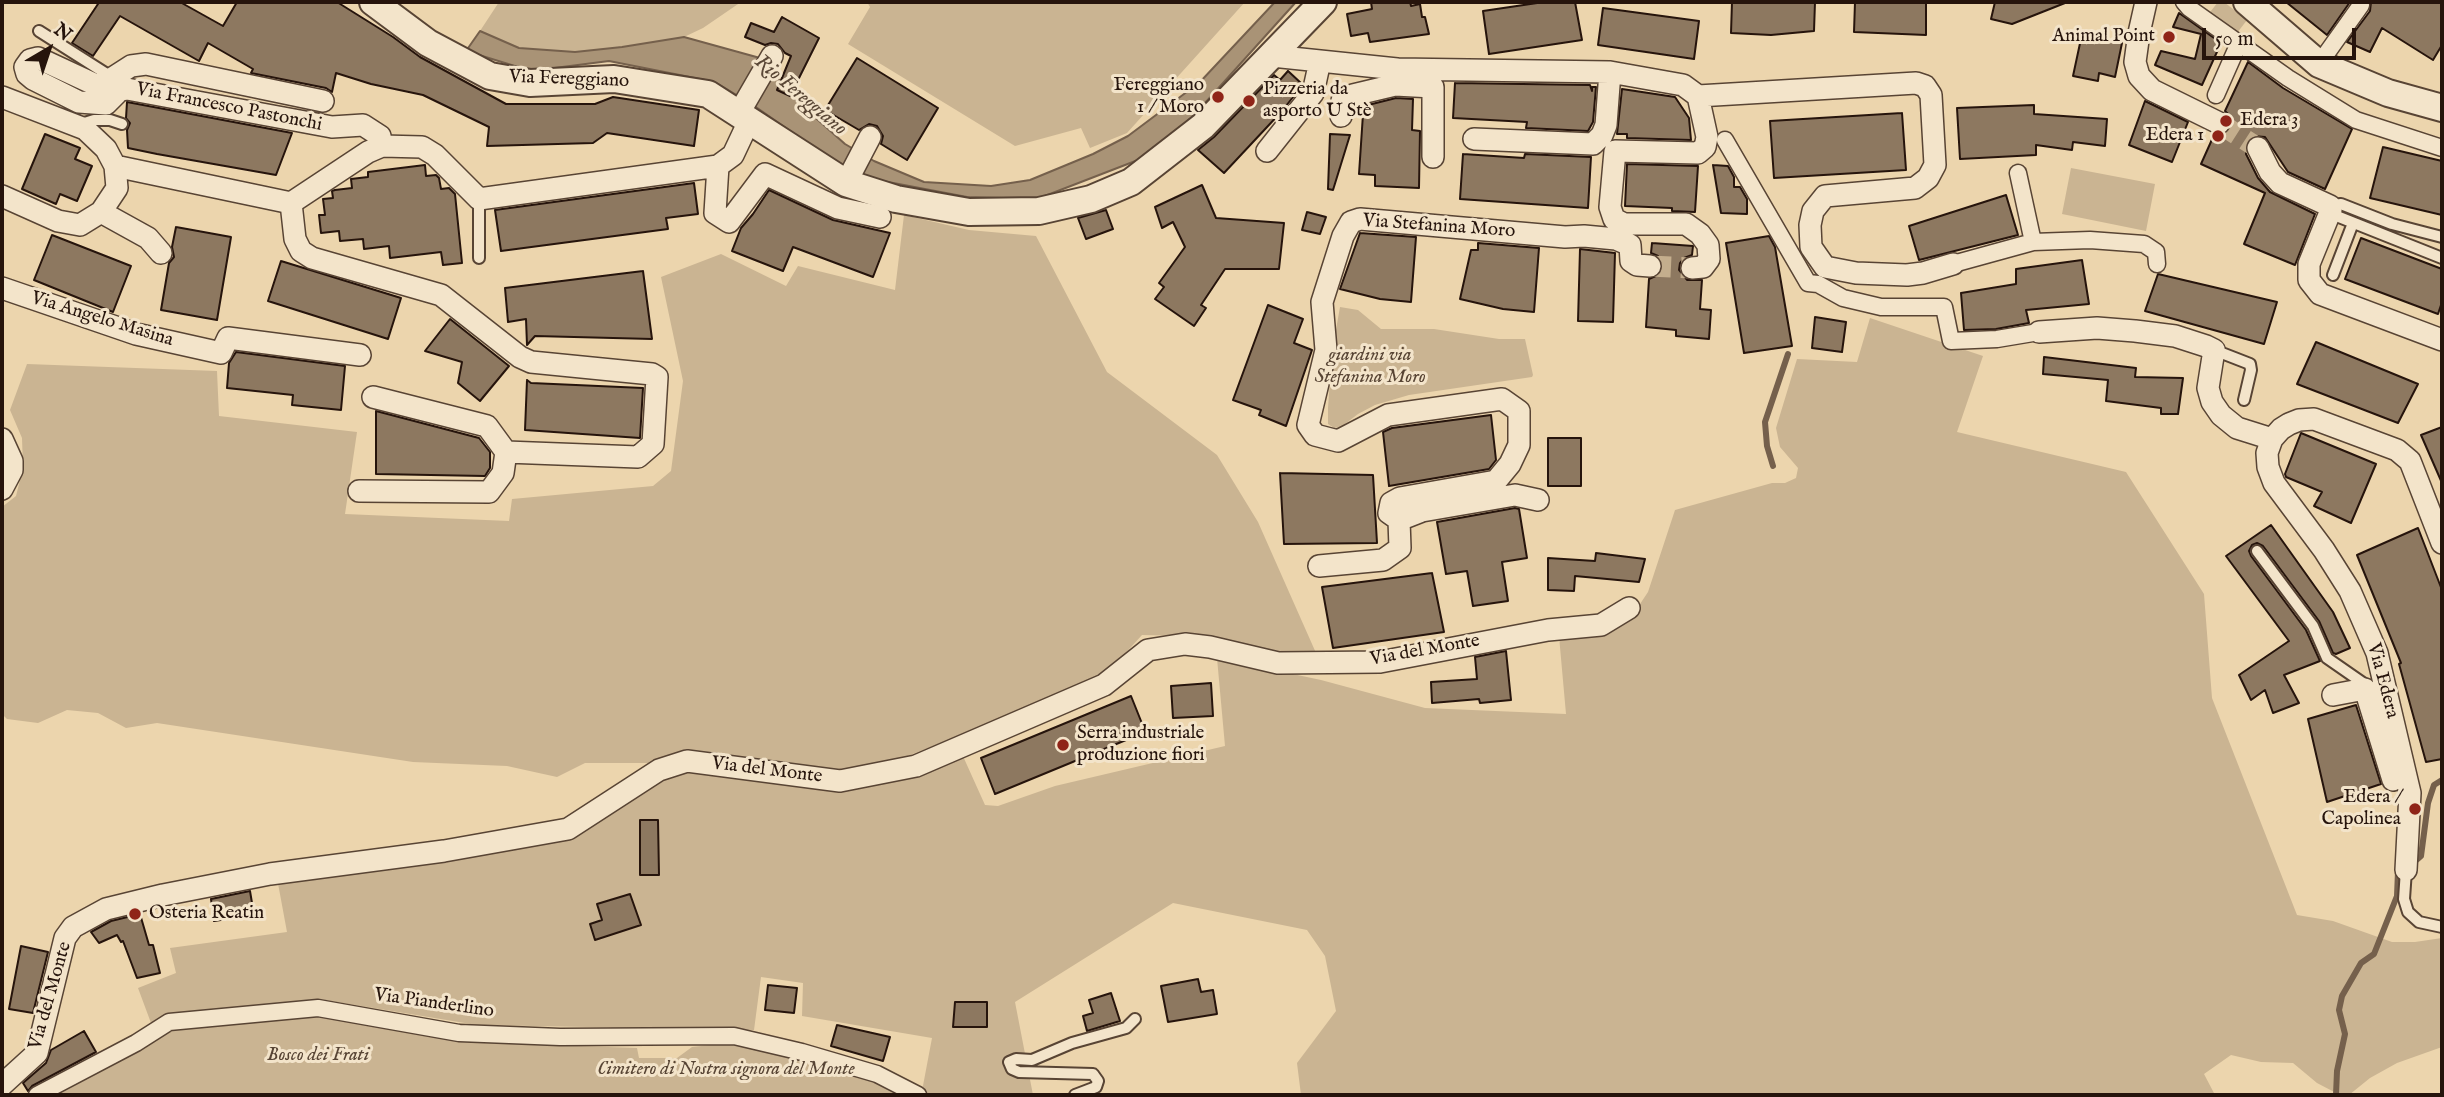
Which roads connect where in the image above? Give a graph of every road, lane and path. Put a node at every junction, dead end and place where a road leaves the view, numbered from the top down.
1 (373, 2) edge
2 (1323, 2) edge
3 (2146, 2) edge
4 (2185, 2) edge
5 (2361, 5) dead end
6 (2253, 7) edge
7 (38, 31) dead end
8 (2239, 43) junction
9 (1272, 56) junction
10 (770, 60) dead end
11 (1320, 61) junction
12 (2319, 64) junction
13 (1610, 72) junction
14 (1396, 77) junction
15 (113, 78) junction
16 (2138, 93) dead end
17 (2216, 95) dead end
18 (1698, 96) junction
19 (2, 97) edge
20 (323, 101) dead end
21 (2442, 108) edge
22 (744, 113) junction
23 (1341, 116) dead end
24 (122, 124) dead end
25 (75, 126) junction
26 (1474, 139) dead end
27 (1725, 141) dead end
28 (867, 143) dead end
29 (382, 146) junction
30 (2258, 148) tunnel mouth
31 (2442, 148) edge
32 (1268, 150) dead end
33 (1433, 157) dead end
34 (115, 166) junction
35 (718, 166) junction
36 (2018, 173) dead end
37 (848, 179) junction
38 (2, 196) edge
39 (479, 199) junction
40 (291, 203) junction
41 (2330, 209) junction
42 (101, 212) junction
43 (880, 218) dead end
44 (2353, 223) junction
45 (2442, 237) edge
46 (2033, 242) junction
47 (161, 253) dead end
48 (479, 258) dead end
49 (2442, 258) edge
50 (1953, 264) joint
51 (2157, 264) dead end
52 (1650, 266) tunnel mouth
53 (1692, 268) dead end
54 (2333, 275) dead end
55 (2, 288) edge
56 (2039, 332) joint
57 (2442, 340) edge
58 (2214, 350) junction
59 (360, 355) dead end
60 (373, 397) dead end
61 (2244, 400) dead end
62 (2, 439) edge
63 (2272, 439) junction
64 (506, 452) junction
65 (2, 489) edge
66 (359, 491) dead end
67 (1538, 500) dead end
68 (1399, 520) junction
69 (2442, 543) edge
70 (2257, 551) dead end
71 (1320, 566) dead end
72 (1629, 608) dead end
73 (2365, 689) junction
74 (2333, 695) dead end
75 (2408, 797) junction
76 (2406, 870) joint
77 (2442, 927) edge
78 (1135, 1019) dead end
79 (2, 1085) edge
80 (37, 1095) edge
81 (918, 1095) edge
82 (1075, 1095) edge

1 - 22 street, Via Fereggiano
2 - 9 street, Via Fereggiano
3 - 16 street
4 - 8 street
5 - 12 street
6 - 12 street
7 - 15 lane
8 - 17 street
8 - 31 street
9 - 11 street
9 - 37 street, Via Fereggiano
10 - 22 street
11 - 14 street
11 - 32 street
12 - 21 street
13 - 14 street
13 - 18 street
13 - 26 street
14 - 23 street
14 - 33 street
15 - 20 street, Via Francesco Pastonchi
15 - 29 street, Via Francesco Pastonchi
18 - 50 street
18 - 53 street
19 - 25 street
22 - 35 street
22 - 37 street, Via Fereggiano
24 - 25 lane
25 - 34 street
27 - 56 street
28 - 37 street
29 - 39 street
29 - 40 street
30 - 41 street
34 - 40 street
34 - 42 street
35 - 39 street
35 - 43 street
36 - 46 street
38 - 42 street
39 - 48 lane
40 - 64 street
41 - 44 lane
41 - 45 lane
41 - 57 street
42 - 47 street
44 - 49 lane
44 - 54 lane
46 - 50 street
46 - 51 street
52 - 68 street, Via Stefanina Moro
55 - 59 street, Via Angelo Masina
56 - 58 street
58 - 61 lane
58 - 63 street
60 - 64 street
62 - 65 street
63 - 69 street
63 - 75 street, Via Edera
64 - 66 street
67 - 68 street
68 - 71 street, Via Stefanina Moro
70 - 73 lane
72 - 79 street, Via del Monte
73 - 74 street, Via Edera
73 - 75 street, Via Edera
75 - 76 street
76 - 77 lane
78 - 82 lane
80 - 81 street, Via Pianderlino

